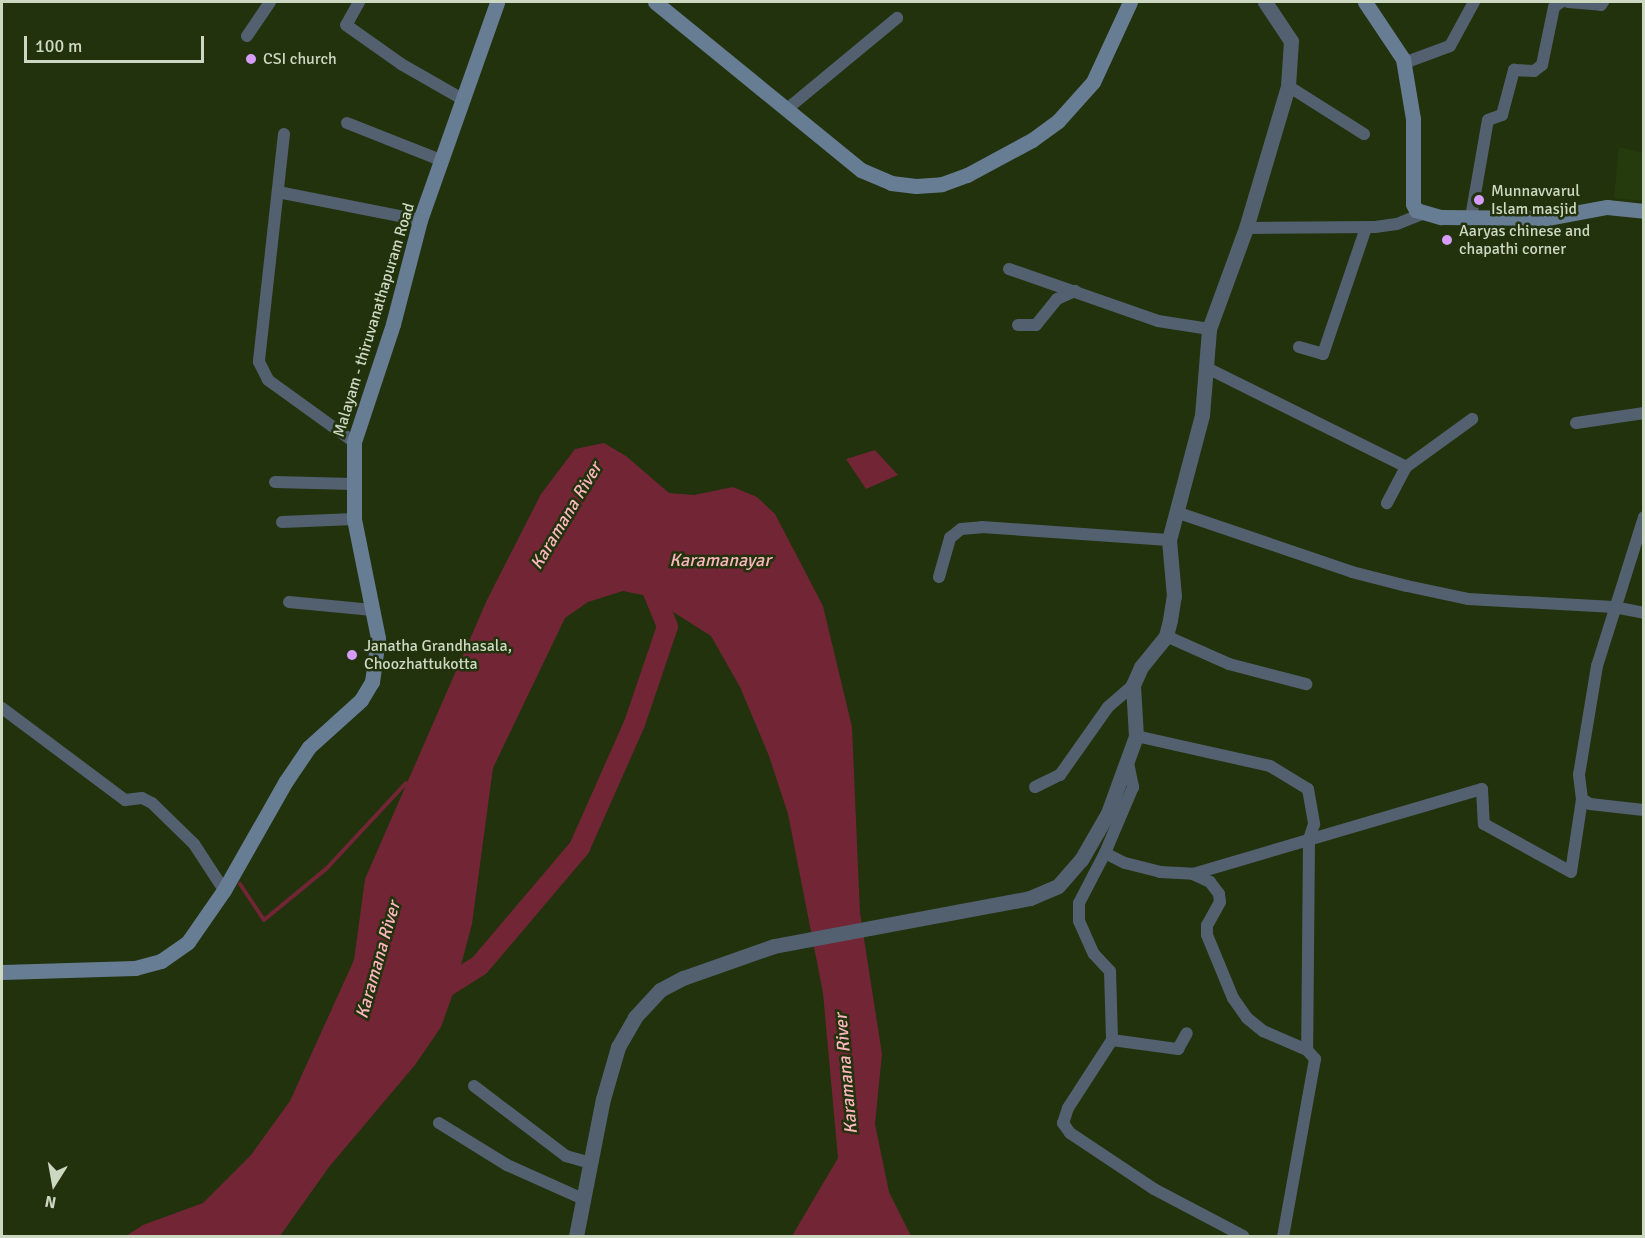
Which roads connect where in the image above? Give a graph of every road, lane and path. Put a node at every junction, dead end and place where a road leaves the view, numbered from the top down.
1 (270, 2) edge
2 (359, 2) edge
3 (497, 2) edge
4 (655, 2) edge
5 (1130, 2) edge
6 (1265, 2) edge
7 (1365, 2) edge
8 (1474, 2) edge
9 (1561, 2) edge
10 (1568, 2) edge
11 (1602, 3) edge
12 (897, 18) dead end
13 (247, 36) dead end
14 (1404, 63) junction
15 (1288, 86) junction
16 (464, 100) junction
17 (788, 109) junction
18 (347, 123) dead end
19 (284, 134) dead end
20 (1364, 134) dead end
21 (443, 161) junction
22 (278, 192) junction
23 (1644, 211) edge
24 (1422, 213) junction
25 (1472, 217) junction
26 (420, 220) junction
27 (1246, 228) junction
28 (1366, 228) junction
29 (1009, 269) dead end
30 (1075, 291) junction
31 (1018, 324) dead end
32 (1209, 329) junction
33 (1299, 347) dead end
34 (1207, 368) junction
35 (1644, 413) edge
36 (1472, 419) dead end
37 (1576, 423) dead end
38 (354, 442) junction
39 (1406, 467) junction
40 (275, 482) dead end
41 (353, 484) junction
42 (1387, 503) dead end
43 (1176, 512) junction
44 (1644, 517) edge
45 (354, 519) junction
46 (282, 522) dead end
47 (1170, 540) junction
48 (939, 577) dead end
49 (289, 602) dead end
50 (1614, 607) junction
51 (373, 610) junction
52 (1644, 613) edge
53 (1166, 636) junction
54 (1306, 684) dead end
55 (1133, 686) junction
56 (2, 708) edge
57 (1136, 736) junction
58 (1128, 763) junction
59 (1035, 787) dead end
60 (1582, 800) junction
61 (1644, 810) edge
62 (1309, 839) junction
63 (1105, 853) junction
64 (1193, 874) junction
65 (224, 890) junction
66 (2, 972) edge
67 (1186, 1034) dead end
68 (1112, 1040) junction
69 (1307, 1050) junction
70 (474, 1086) dead end
71 (439, 1123) dead end
72 (590, 1163) junction
73 (583, 1199) junction
74 (576, 1236) edge
75 (1243, 1236) edge
76 (1282, 1236) edge

1 - 13 street
2 - 16 street
3 - 16 main road, Malayam - thiruvanathapuram Road
4 - 17 main road
5 - 17 main road
6 - 15 street
7 - 14 main road
8 - 14 street
9 - 25 street
10 - 11 street
12 - 17 street
14 - 24 main road
15 - 20 street
15 - 27 street
16 - 21 main road, Malayam - thiruvanathapuram Road
18 - 21 street
19 - 22 street
21 - 26 main road, Malayam - thiruvanathapuram Road
22 - 26 street
22 - 38 street
23 - 25 main road
24 - 25 main road
24 - 28 street
26 - 38 main road, Malayam - thiruvanathapuram Road
27 - 28 street
27 - 32 street
28 - 33 street
29 - 30 street
30 - 31 street
30 - 32 street
32 - 34 street
34 - 39 street
34 - 43 street
35 - 37 street
36 - 39 street
38 - 41 main road, Malayam - thiruvanathapuram Road
39 - 42 street
40 - 41 street
41 - 45 main road, Malayam - thiruvanathapuram Road
43 - 47 street
43 - 50 street
44 - 50 street
45 - 46 street
45 - 51 main road, Malayam - thiruvanathapuram Road
47 - 48 street
47 - 53 street
49 - 51 street
50 - 52 street
50 - 60 street
51 - 65 main road, Malayam - thiruvanathapuram Road
53 - 54 street
53 - 55 street
55 - 57 street
55 - 59 street
56 - 65 street
57 - 58 street
57 - 62 street
58 - 63 street
58 - 72 street
60 - 61 street
60 - 62 street
62 - 64 street
62 - 69 street
63 - 64 street
63 - 68 street
64 - 69 street
65 - 66 main road, Malayam - thiruvanathapuram Road
67 - 68 street
68 - 75 street
69 - 76 street
70 - 72 street
71 - 73 street
72 - 73 street
73 - 74 street

